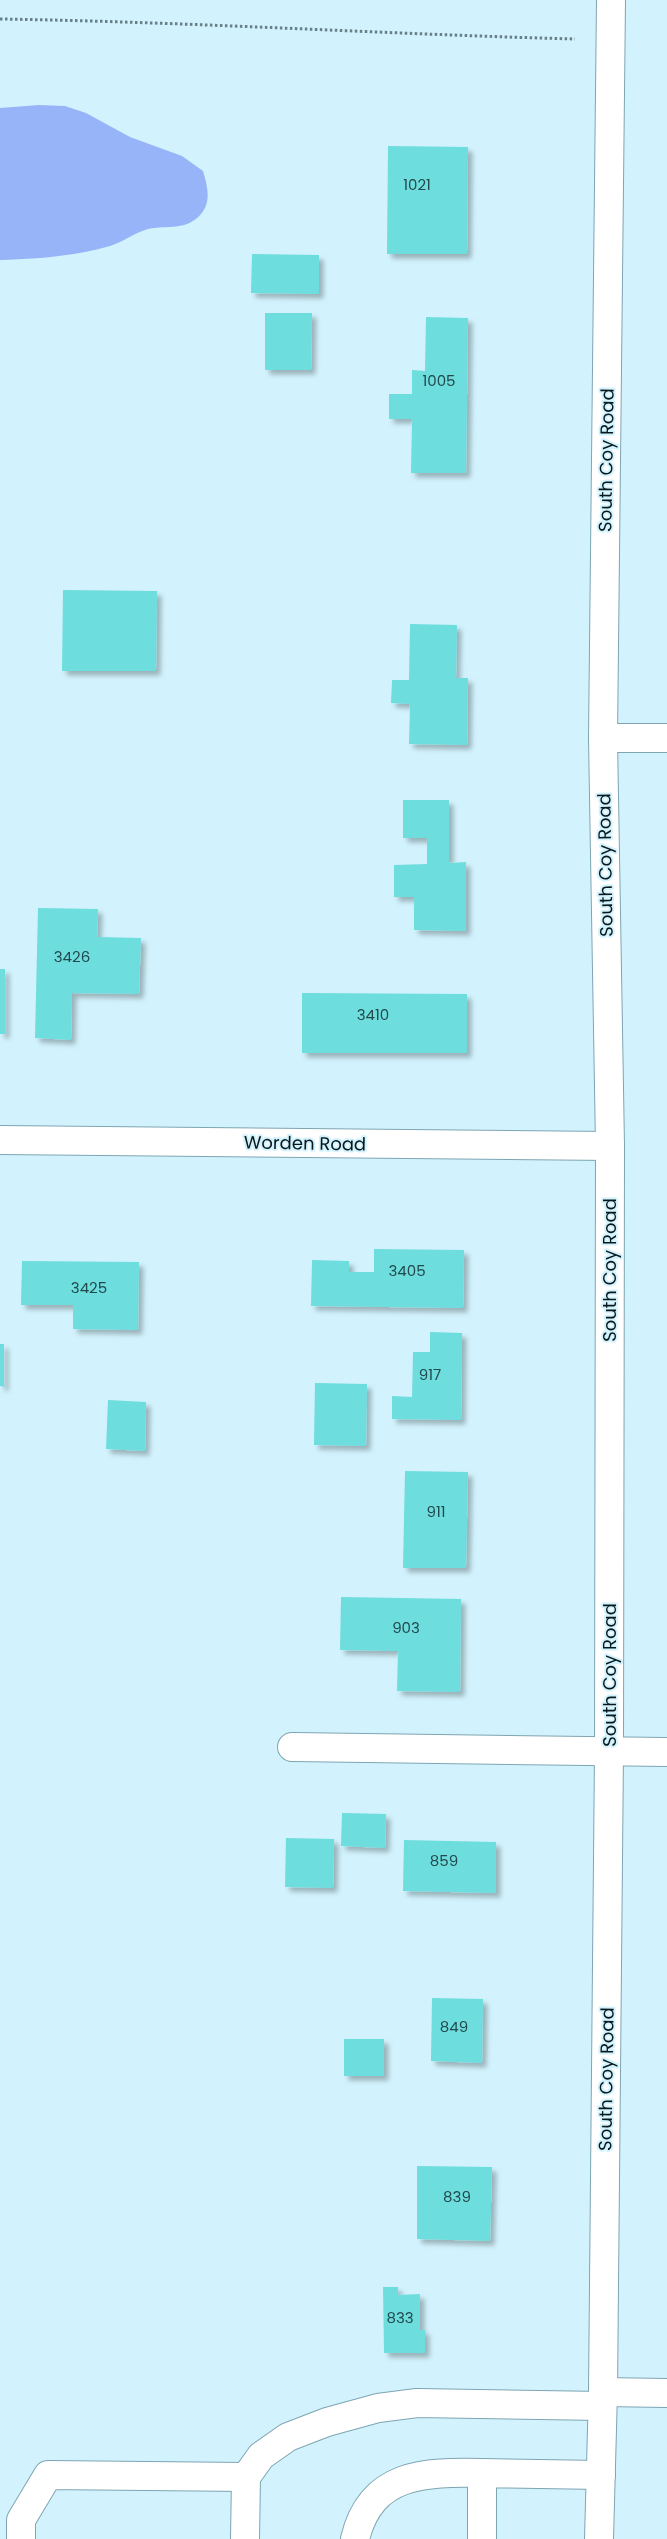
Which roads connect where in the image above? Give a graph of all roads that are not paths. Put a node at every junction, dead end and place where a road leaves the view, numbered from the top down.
1 (611, 0) edge
2 (603, 738) junction
3 (667, 738) edge
4 (0, 1140) edge
5 (610, 1146) junction
6 (292, 1747) dead end
7 (609, 1752) junction
8 (667, 1752) edge
9 (667, 2393) edge
10 (602, 2399) junction
11 (482, 2473) junction
12 (601, 2475) junction
13 (246, 2477) junction
14 (21, 2539) edge
15 (246, 2539) edge
16 (355, 2539) edge
17 (482, 2539) edge
18 (599, 2539) edge

1 - 2 street, South Coy Road
2 - 3 street
2 - 5 street, South Coy Road
4 - 5 street, Worden Road
5 - 7 street, South Coy Road
6 - 7 street
7 - 8 street
7 - 10 street, South Coy Road
9 - 10 street
10 - 12 street, South Coy Road
10 - 13 street
11 - 12 street
11 - 16 street
11 - 17 street
12 - 18 street, South Coy Road
13 - 14 street
13 - 15 street

